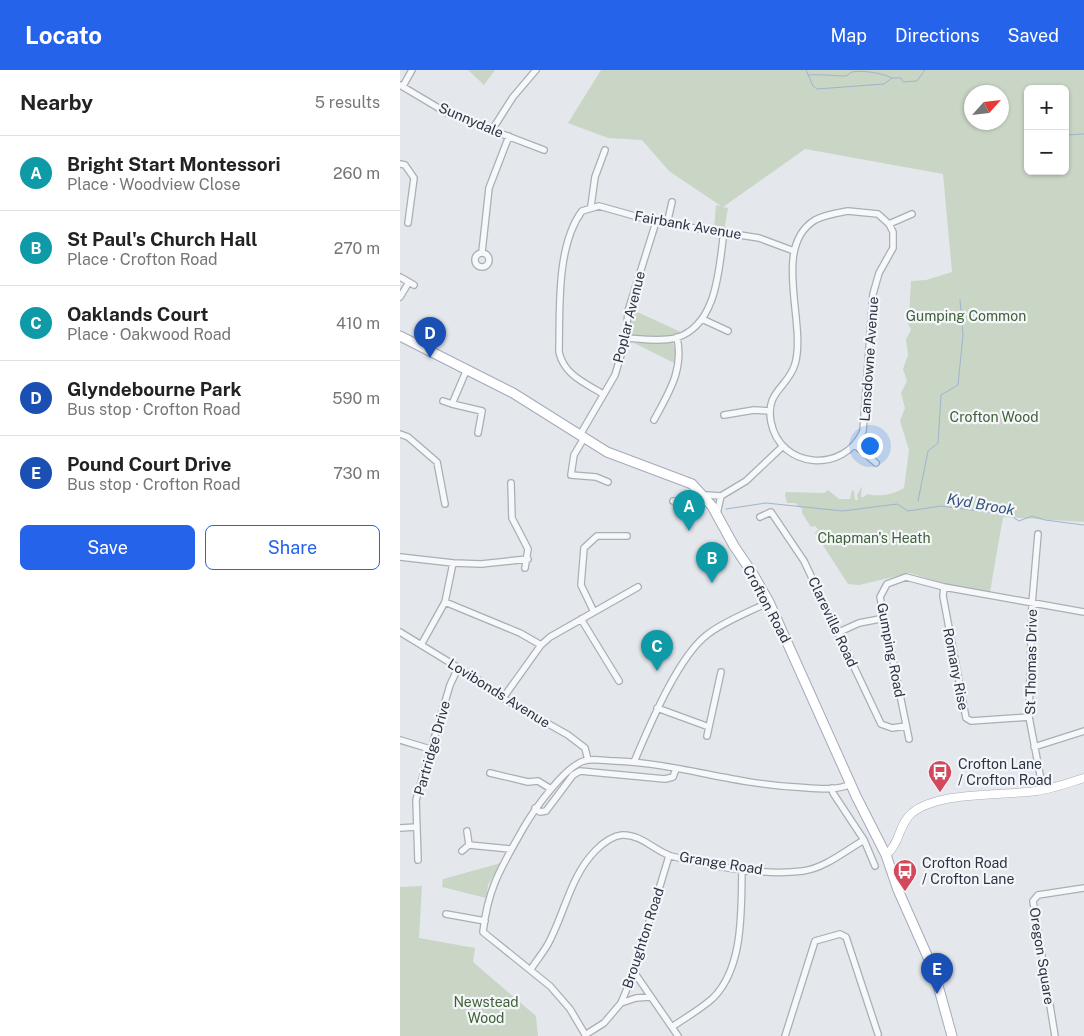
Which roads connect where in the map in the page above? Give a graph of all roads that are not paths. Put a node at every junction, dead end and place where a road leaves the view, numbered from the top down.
1 (412, 70) edge
2 (536, 70) edge
3 (402, 85) edge
4 (492, 130) junction
5 (509, 136) junction
6 (544, 150) dead end
7 (605, 150) dead end
8 (400, 164) edge
9 (672, 202) dead end
10 (591, 206) junction
11 (912, 214) dead end
12 (656, 222) junction
13 (408, 223) dead end
14 (667, 224) junction
15 (889, 224) junction
16 (724, 231) junction
17 (794, 251) junction
18 (482, 252) dead end
19 (400, 276) edge
20 (400, 297) edge
21 (702, 319) junction
22 (728, 331) dead end
23 (400, 336) edge
24 (626, 338) junction
25 (677, 338) junction
26 (467, 369) junction
27 (603, 394) junction
28 (443, 401) dead end
29 (452, 404) junction
30 (770, 411) junction
31 (724, 415) dead end
32 (654, 420) dead end
33 (400, 434) edge
34 (478, 434) dead end
35 (582, 436) junction
36 (855, 444) junction
37 (783, 446) junction
38 (876, 463) dead end
39 (608, 482) dead end
40 (511, 483) dead end
41 (704, 496) junction
42 (721, 496) junction
43 (673, 500) dead end
44 (446, 504) dead end
45 (717, 514) junction
46 (760, 517) dead end
47 (1038, 534) dead end
48 (627, 536) dead end
49 (400, 557) edge
50 (528, 559) junction
51 (453, 563) junction
52 (525, 568) dead end
53 (638, 587) dead end
54 (944, 587) junction
55 (445, 602) junction
56 (769, 602) junction
57 (1032, 604) junction
58 (593, 610) junction
59 (1084, 612) edge
60 (885, 618) junction
61 (582, 619) junction
62 (400, 632) edge
63 (837, 633) junction
64 (421, 645) junction
65 (541, 645) junction
66 (458, 668) junction
67 (721, 672) dead end
68 (619, 682) dead end
69 (502, 698) junction
70 (657, 708) junction
71 (1029, 717) junction
72 (906, 726) junction
73 (709, 727) junction
74 (1084, 731) edge
75 (706, 736) dead end
76 (909, 739) dead end
77 (400, 740) edge
78 (1034, 747) junction
79 (430, 750) junction
80 (588, 760) junction
81 (634, 762) junction
82 (676, 769) junction
83 (490, 772) dead end
84 (1084, 778) edge
85 (851, 784) junction
86 (832, 788) junction
87 (551, 789) junction
88 (1043, 790) junction
89 (536, 808) junction
90 (416, 827) junction
91 (400, 828) edge
92 (467, 831) dead end
93 (864, 840) junction
94 (469, 845) junction
95 (511, 849) junction
96 (462, 851) dead end
97 (886, 855) junction
98 (669, 856) junction
99 (418, 860) dead end
100 (875, 866) dead end
101 (742, 870) junction
102 (1084, 888) edge
103 (446, 914) dead end
104 (485, 921) junction
105 (531, 970) junction
106 (634, 972) junction
107 (650, 997) junction
108 (621, 1004) junction
109 (672, 1027) junction
110 (877, 1035) edge
111 (585, 1036) edge
112 (678, 1036) edge
113 (785, 1036) edge
114 (950, 1036) edge
115 (1055, 1036) edge

1 - 3 street
2 - 4 street
3 - 4 street, Sunnydale
4 - 5 street, Sunnydale
5 - 6 street, Sunnydale
5 - 18 street
7 - 10 street
8 - 13 street
9 - 14 street
10 - 12 street, Fairbank Avenue
10 - 27 street
11 - 15 street
12 - 14 street, Fairbank Avenue
12 - 24 street, Poplar Avenue
14 - 16 street, Fairbank Avenue
15 - 17 street
15 - 36 street, Lansdowne Avenue
16 - 17 street, Fairbank Avenue
16 - 21 street
17 - 30 street
19 - 20 street
21 - 22 street
21 - 25 street
23 - 26 main road, Crofton Road
24 - 25 street
24 - 27 street, Poplar Avenue
25 - 32 street
26 - 29 street
26 - 35 main road, Crofton Road
27 - 35 street, Poplar Avenue
28 - 29 street
29 - 34 street
30 - 31 street
30 - 37 street
33 - 44 street
35 - 39 street, Poplar Avenue
35 - 41 main road, Crofton Road
36 - 37 street
36 - 38 street
37 - 42 street
40 - 50 street
41 - 42 street
41 - 43 street
41 - 45 main road, Crofton Road
42 - 45 street
45 - 56 main road, Crofton Road
46 - 63 street, Clareville Road
47 - 57 street, St Thomas Drive
48 - 58 street
49 - 51 street
50 - 51 street
50 - 52 street
51 - 55 street
53 - 58 street
54 - 57 street
54 - 60 street, Gumping Road
54 - 71 street, Romany Rise
55 - 64 street
55 - 65 street
56 - 70 street
56 - 85 main road, Crofton Road
57 - 59 street
57 - 71 street, St Thomas Drive
58 - 61 street
60 - 63 street
60 - 72 street, Gumping Road
61 - 65 street
61 - 68 street
62 - 64 street, Lovibonds Avenue
63 - 72 street, Clareville Road
64 - 66 street, Lovibonds Avenue
65 - 69 street
66 - 69 street, Lovibonds Avenue
66 - 79 street, Partridge Drive
67 - 73 street
69 - 80 street, Lovibonds Avenue
70 - 73 street
70 - 81 street
71 - 78 street, St Thomas Drive
72 - 76 street, Gumping Road
73 - 75 street
74 - 78 street
77 - 79 street
78 - 88 street, St Thomas Drive
79 - 90 street, Partridge Drive
80 - 81 street
80 - 87 street
81 - 82 street
82 - 86 street
82 - 89 street
83 - 87 street
84 - 88 street
85 - 86 street
85 - 97 main road, Crofton Road
86 - 93 street
87 - 89 street
88 - 97 street
89 - 95 street
90 - 91 street
90 - 99 street, Partridge Drive
92 - 94 street
93 - 100 street
93 - 101 street, Grange Road
94 - 95 street
94 - 96 street
95 - 104 street
97 - 114 main road, Crofton Road
98 - 101 street, Grange Road
98 - 105 street, Grange Road
98 - 106 street, Broughton Road
101 - 109 street
102 - 115 street, Oregon Square
103 - 104 street
104 - 105 street
105 - 111 street
106 - 107 street
106 - 108 street, Broughton Road
107 - 108 street
107 - 109 street
108 - 111 street, Broughton Road
109 - 112 street
110 - 113 street

